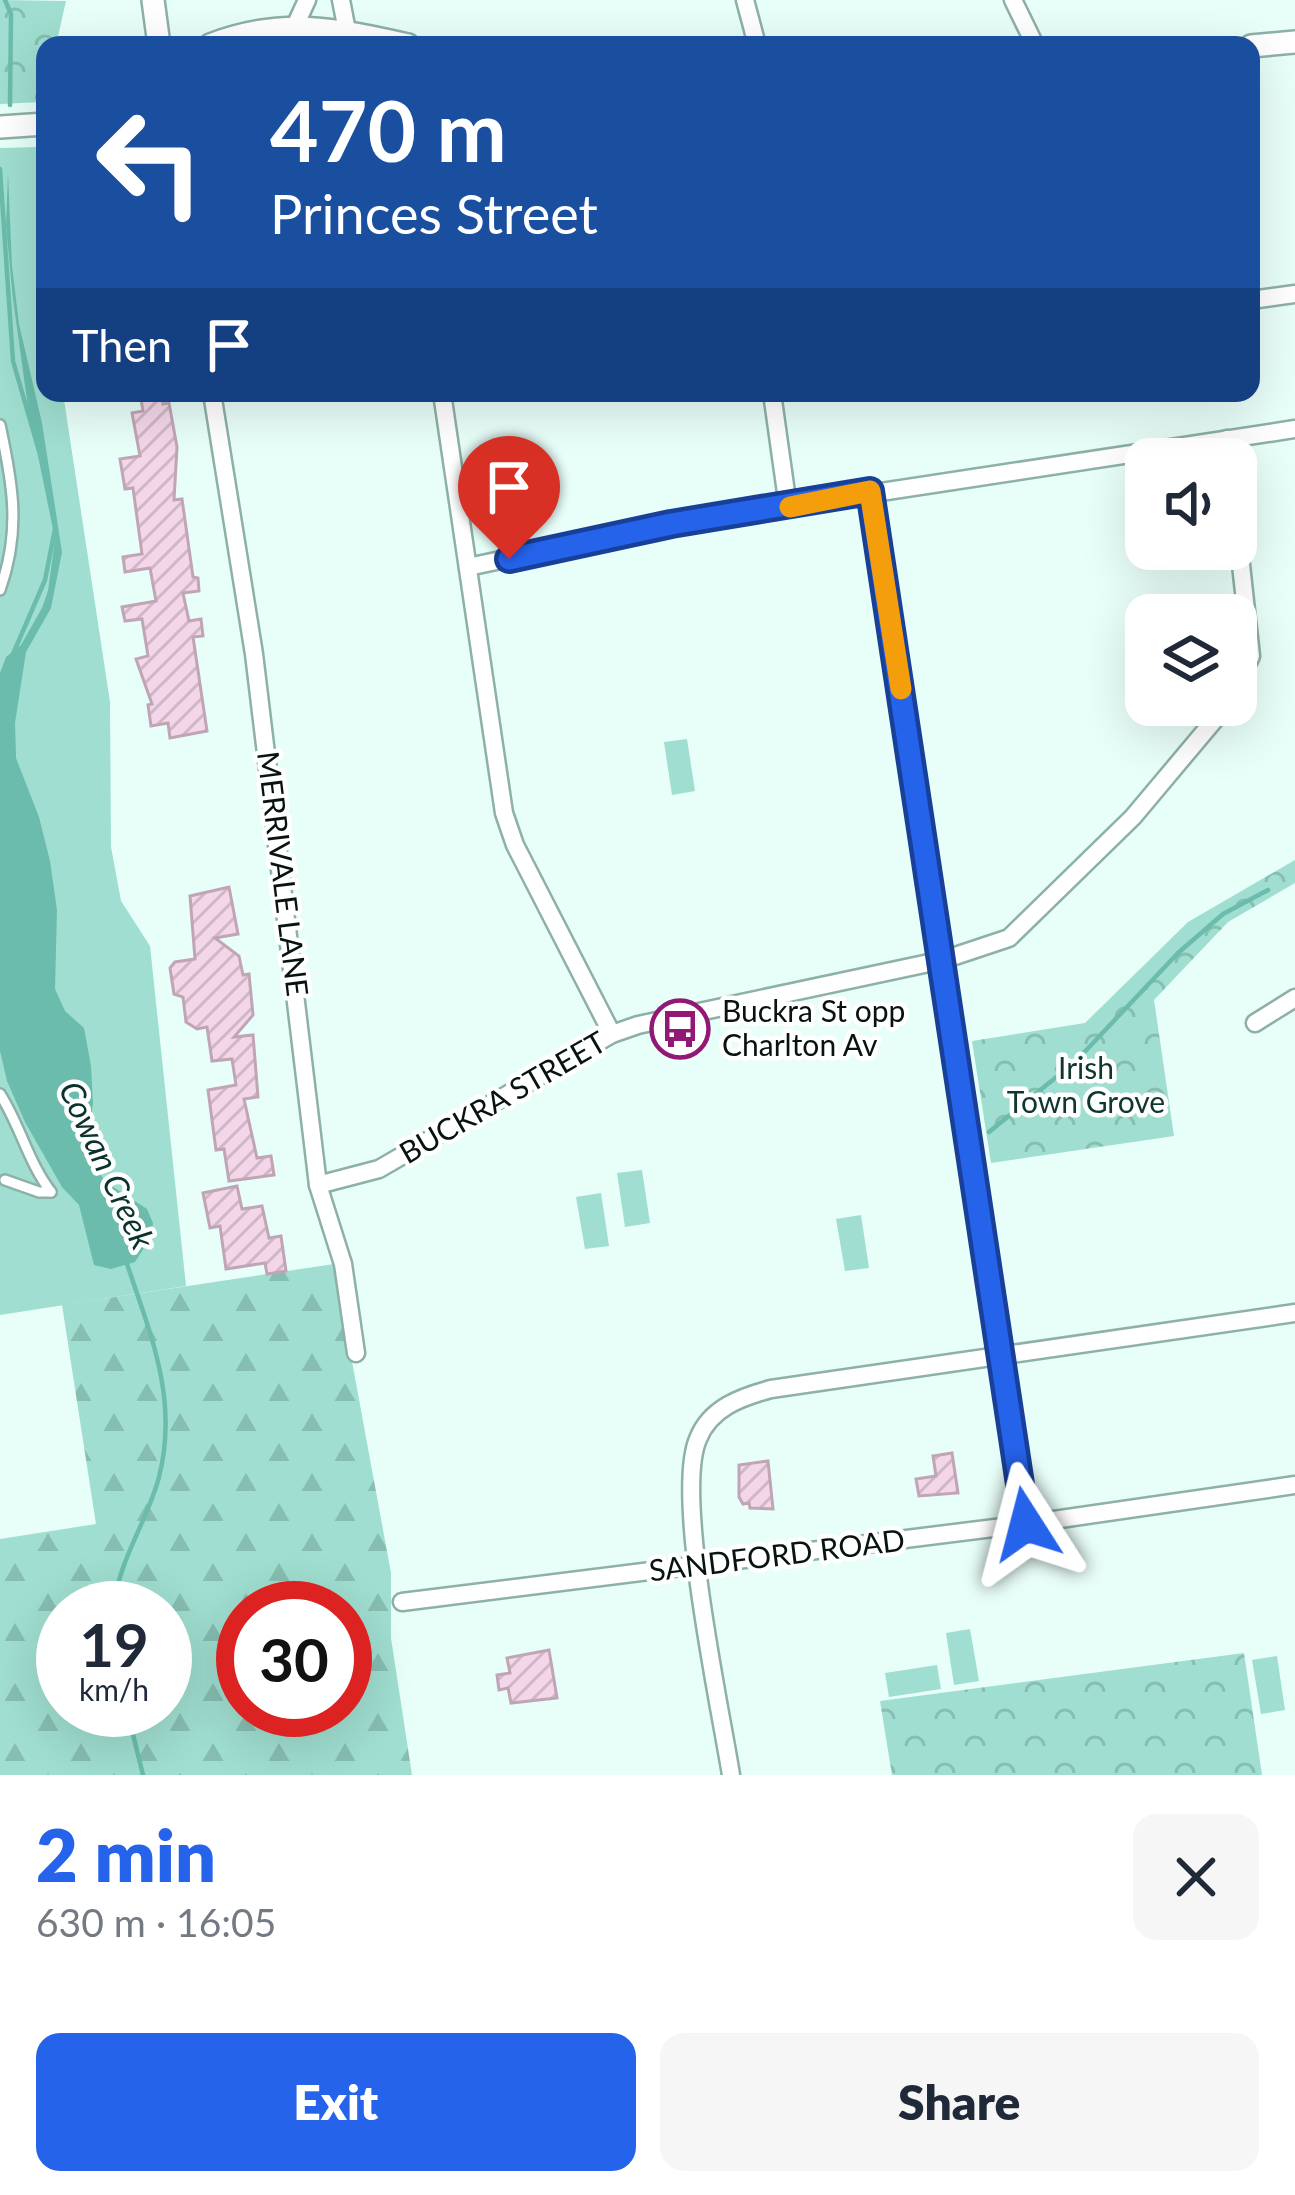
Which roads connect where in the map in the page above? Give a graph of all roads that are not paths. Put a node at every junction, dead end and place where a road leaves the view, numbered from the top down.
1 (153, 0) edge
2 (307, 0) edge
3 (341, 0) edge
4 (745, 0) edge
5 (1013, 0) edge
6 (292, 32) junction
7 (158, 36) edge
8 (234, 36) edge
9 (276, 36) edge
10 (328, 36) edge
11 (346, 36) edge
12 (755, 36) edge
13 (1031, 36) edge
14 (1295, 42) edge
15 (1260, 45) edge
16 (36, 125) edge
17 (0, 127) edge
18 (1295, 294) edge
19 (1260, 299) edge
20 (213, 402) edge
21 (443, 402) edge
22 (773, 402) edge
23 (0, 425) edge
24 (1295, 429) edge
25 (1234, 438) edge
26 (1125, 454) edge
27 (870, 491) junction
28 (788, 507) junction
29 (469, 567) junction
30 (0, 590) edge
31 (1209, 726) edge
32 (943, 960) junction
33 (1295, 998) edge
34 (1255, 1023) dead end
35 (612, 1034) junction
36 (0, 1094) edge
37 (4, 1180) dead end
38 (318, 1185) junction
39 (1295, 1313) edge
40 (356, 1353) dead end
41 (1001, 1357) junction
42 (1295, 1485) edge
43 (1026, 1524) junction
44 (698, 1566) junction
45 (402, 1602) dead end
46 (731, 1775) edge

1 - 7 street
2 - 6 street
3 - 11 street
4 - 12 street
5 - 13 street
6 - 8 street
6 - 9 street
6 - 10 street
14 - 15 street
16 - 17 street
18 - 19 street
20 - 38 street, MERRIVALE LANE
21 - 29 street
22 - 28 street
23 - 30 lane
24 - 25 street
26 - 27 street
27 - 28 street
27 - 32 street
28 - 29 street
29 - 35 street
31 - 32 street, BUCKRA STREET
32 - 35 street, BUCKRA STREET
32 - 41 street
33 - 34 street
35 - 38 street, BUCKRA STREET
36 - 37 lane
38 - 40 street, MERRIVALE LANE
39 - 41 street
41 - 43 street
41 - 44 street
42 - 43 street, SANDFORD ROAD
43 - 44 street, SANDFORD ROAD
44 - 45 street, SANDFORD ROAD
44 - 46 street

